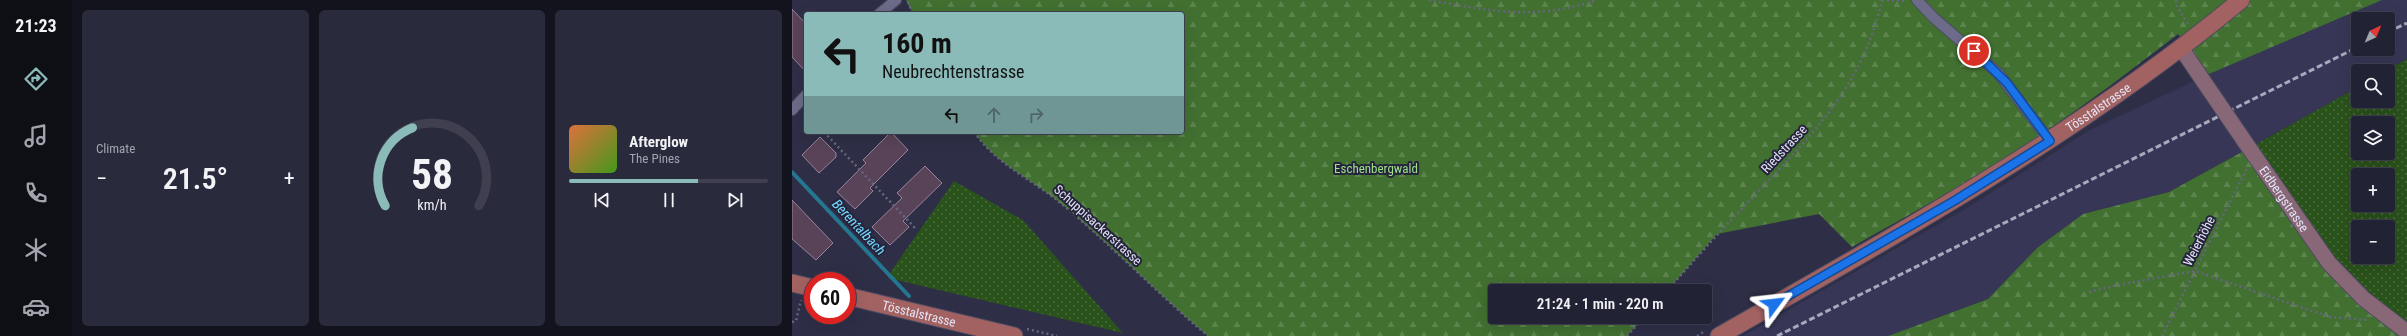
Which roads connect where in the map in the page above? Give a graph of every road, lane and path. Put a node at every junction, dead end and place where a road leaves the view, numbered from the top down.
1 (896, 0) edge
2 (906, 0) edge
3 (1429, 0) edge
4 (1597, 0) edge
5 (1882, 0) edge
6 (2176, 0) edge
7 (2241, 0) edge
8 (1918, 1) edge
9 (881, 12) edge
10 (912, 12) edge
11 (2197, 36) junction
12 (2181, 48) junction
13 (804, 97) edge
14 (792, 110) edge
15 (826, 134) edge
16 (976, 134) edge
17 (2050, 141) junction
18 (2254, 156) junction
19 (915, 228) dead end
20 (2195, 271) junction
21 (1673, 284) edge
22 (802, 288) edge
23 (2090, 292) dead end
24 (856, 298) edge
25 (2389, 320) junction
26 (792, 322) edge
27 (1638, 324) edge
28 (2407, 332) edge
29 (1014, 336) edge
30 (1208, 336) edge
31 (1627, 336) edge
32 (1719, 336) edge
33 (2162, 336) edge

1 - 9 street
2 - 10 path
3 - 4 path
5 - 8 path, Riedstrasse
5 - 21 path, Riedstrasse
6 - 11 path
7 - 11 main road, Tösstalstrasse
8 - 17 street
11 - 12 main road, Tösstalstrasse
12 - 17 main road, Tösstalstrasse
12 - 18 street, Eidbergstrasse, bridge
13 - 14 street
15 - 19 path
16 - 30 path, Schuppisackerstrasse
17 - 32 main road, Tösstalstrasse
18 - 20 path, Weierhöhe
18 - 25 street, Eidbergstrasse
20 - 23 path
20 - 25 path
20 - 33 path, Weierhöhe
22 - 26 path
24 - 29 main road, Tösstalstrasse
25 - 28 street, Eidbergstrasse
27 - 31 path

